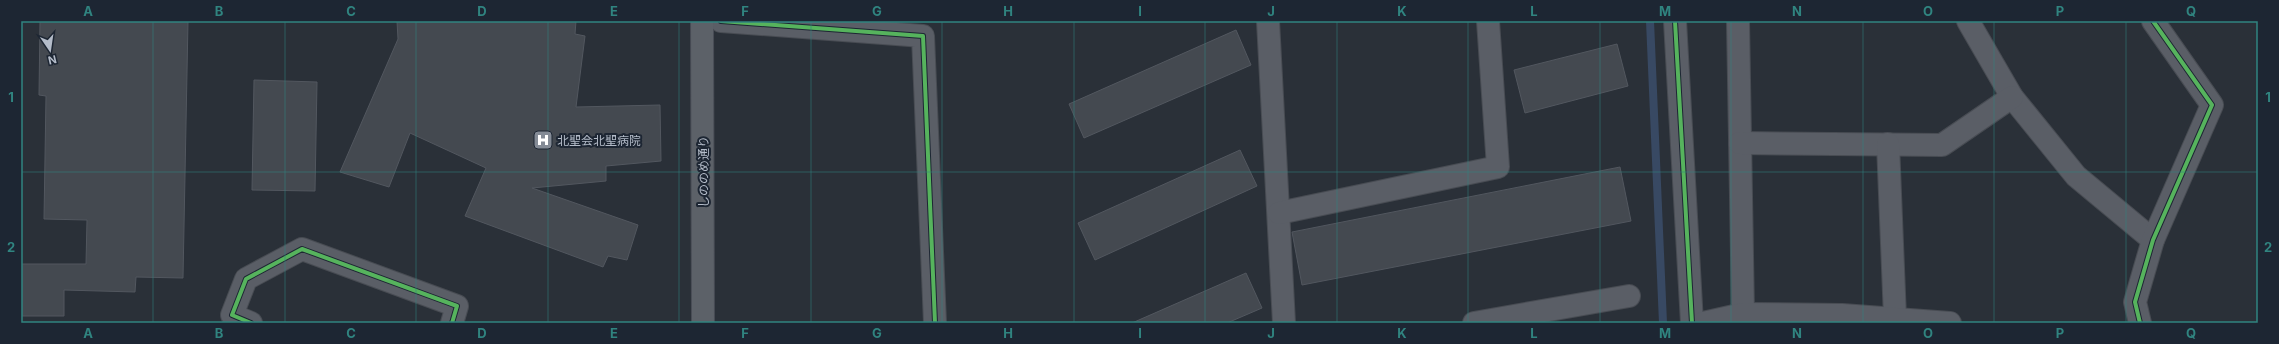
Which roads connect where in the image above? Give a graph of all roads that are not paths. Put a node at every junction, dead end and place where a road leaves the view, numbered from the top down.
1 (702, 21) edge
2 (721, 21) edge
3 (1268, 21) edge
4 (1488, 21) edge
5 (1675, 21) edge
6 (1738, 21) edge
7 (1968, 21) edge
8 (2153, 21) edge
9 (2012, 97) junction
10 (1740, 143) junction
11 (1888, 144) junction
12 (1278, 213) junction
13 (2153, 240) junction
14 (1629, 296) dead end
15 (1743, 314) junction
16 (1894, 318) junction
17 (251, 323) edge
18 (452, 323) edge
19 (703, 323) edge
20 (935, 323) edge
21 (1284, 323) edge
22 (1474, 323) edge
23 (1692, 323) edge
24 (1702, 323) edge
25 (1950, 323) edge
26 (2140, 323) edge

1 - 19 main road, しののめ通り
2 - 20 street
3 - 12 street
4 - 12 street
5 - 23 street
6 - 10 street
7 - 9 street
8 - 13 street
9 - 11 street
9 - 13 street
10 - 11 street
10 - 15 street
11 - 16 street
12 - 21 street
13 - 26 street
14 - 22 street
15 - 16 street
15 - 24 street
16 - 25 street
17 - 18 street

